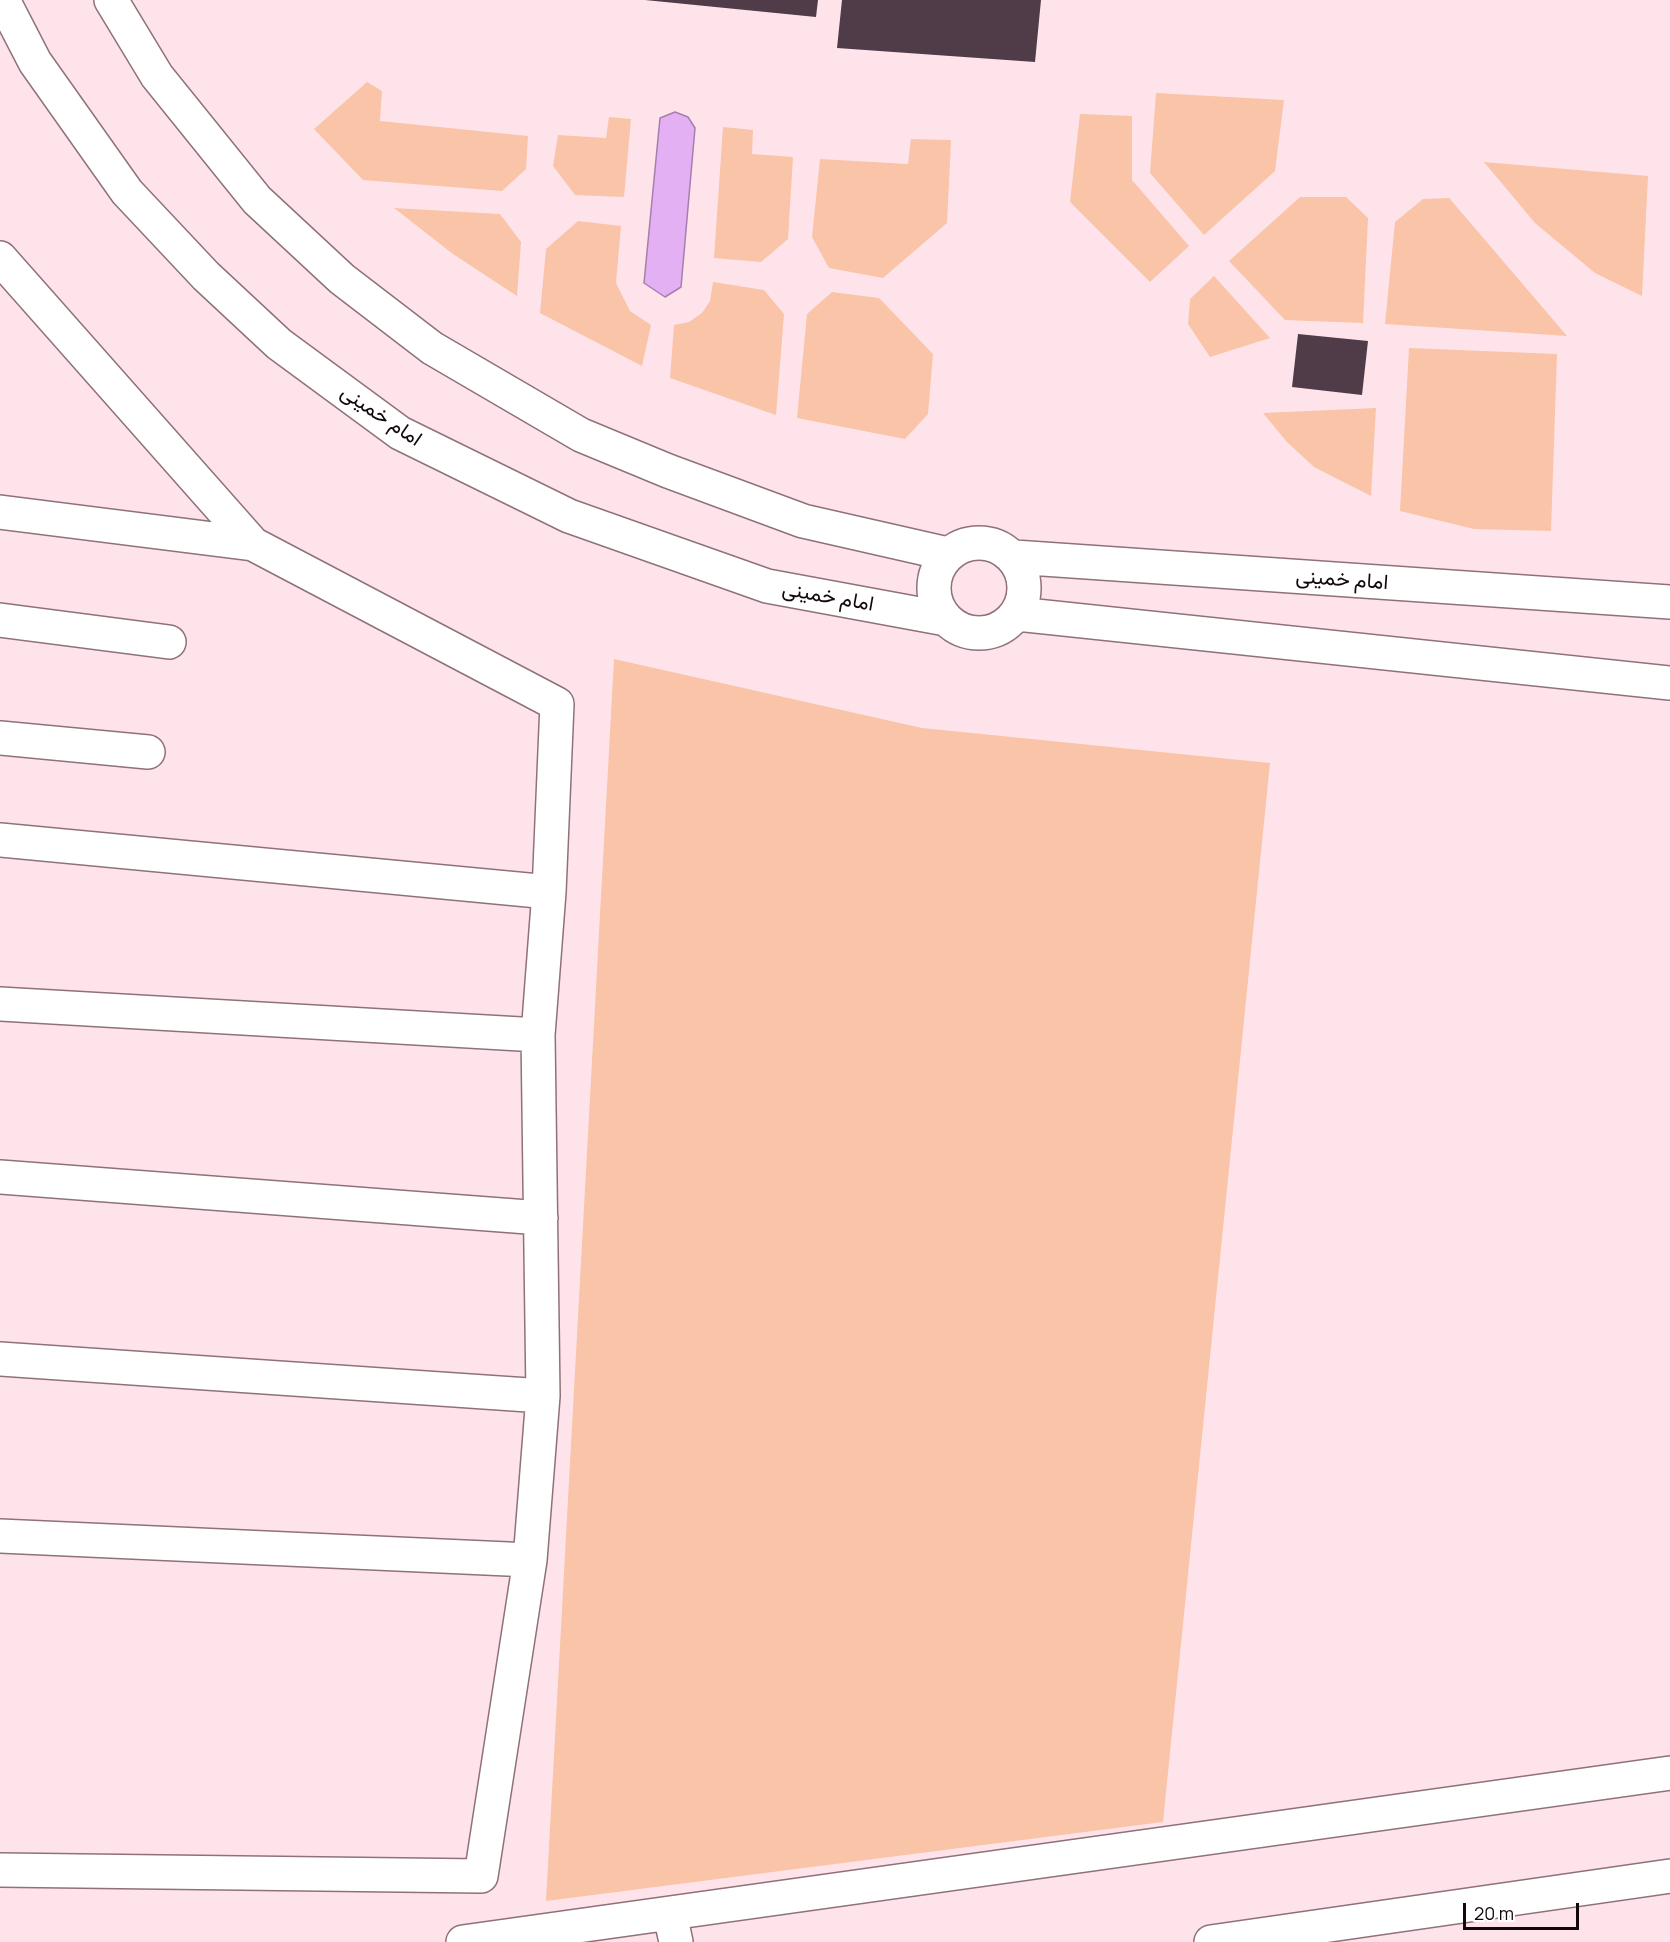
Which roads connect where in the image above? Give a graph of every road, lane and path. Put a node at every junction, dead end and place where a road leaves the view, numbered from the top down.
1 (3, 0) edge
2 (111, 0) edge
3 (0, 258) edge
4 (0, 512) edge
5 (253, 544) junction
6 (948, 554) junction
7 (1014, 557) junction
8 (1670, 602) edge
9 (1017, 614) junction
10 (945, 619) junction
11 (0, 620) edge
12 (169, 642) dead end
13 (1670, 684) edge
14 (0, 738) edge
15 (148, 752) dead end
16 (0, 840) edge
17 (549, 892) junction
18 (0, 1004) edge
19 (538, 1035) junction
20 (0, 1177) edge
21 (541, 1218) junction
22 (0, 1359) edge
23 (543, 1396) junction
24 (0, 1536) edge
25 (530, 1560) junction
26 (1670, 1773) edge
27 (0, 1870) edge
28 (1670, 1876) edge
29 (673, 1928) edge
30 (463, 1942) edge
31 (1211, 1942) edge

1 - 10 street, امام خمینی
2 - 6 street
3 - 5 street
4 - 5 street
5 - 17 street
6 - 7 street
6 - 10 street
7 - 8 street, امام خمینی
7 - 9 street
9 - 10 street
9 - 13 street
11 - 12 street
14 - 15 street
16 - 17 street
17 - 19 street
18 - 19 street
19 - 21 street
20 - 21 street
21 - 23 street
22 - 23 street
23 - 25 street
24 - 25 street
25 - 27 street
26 - 29 street
28 - 31 street
29 - 30 street

